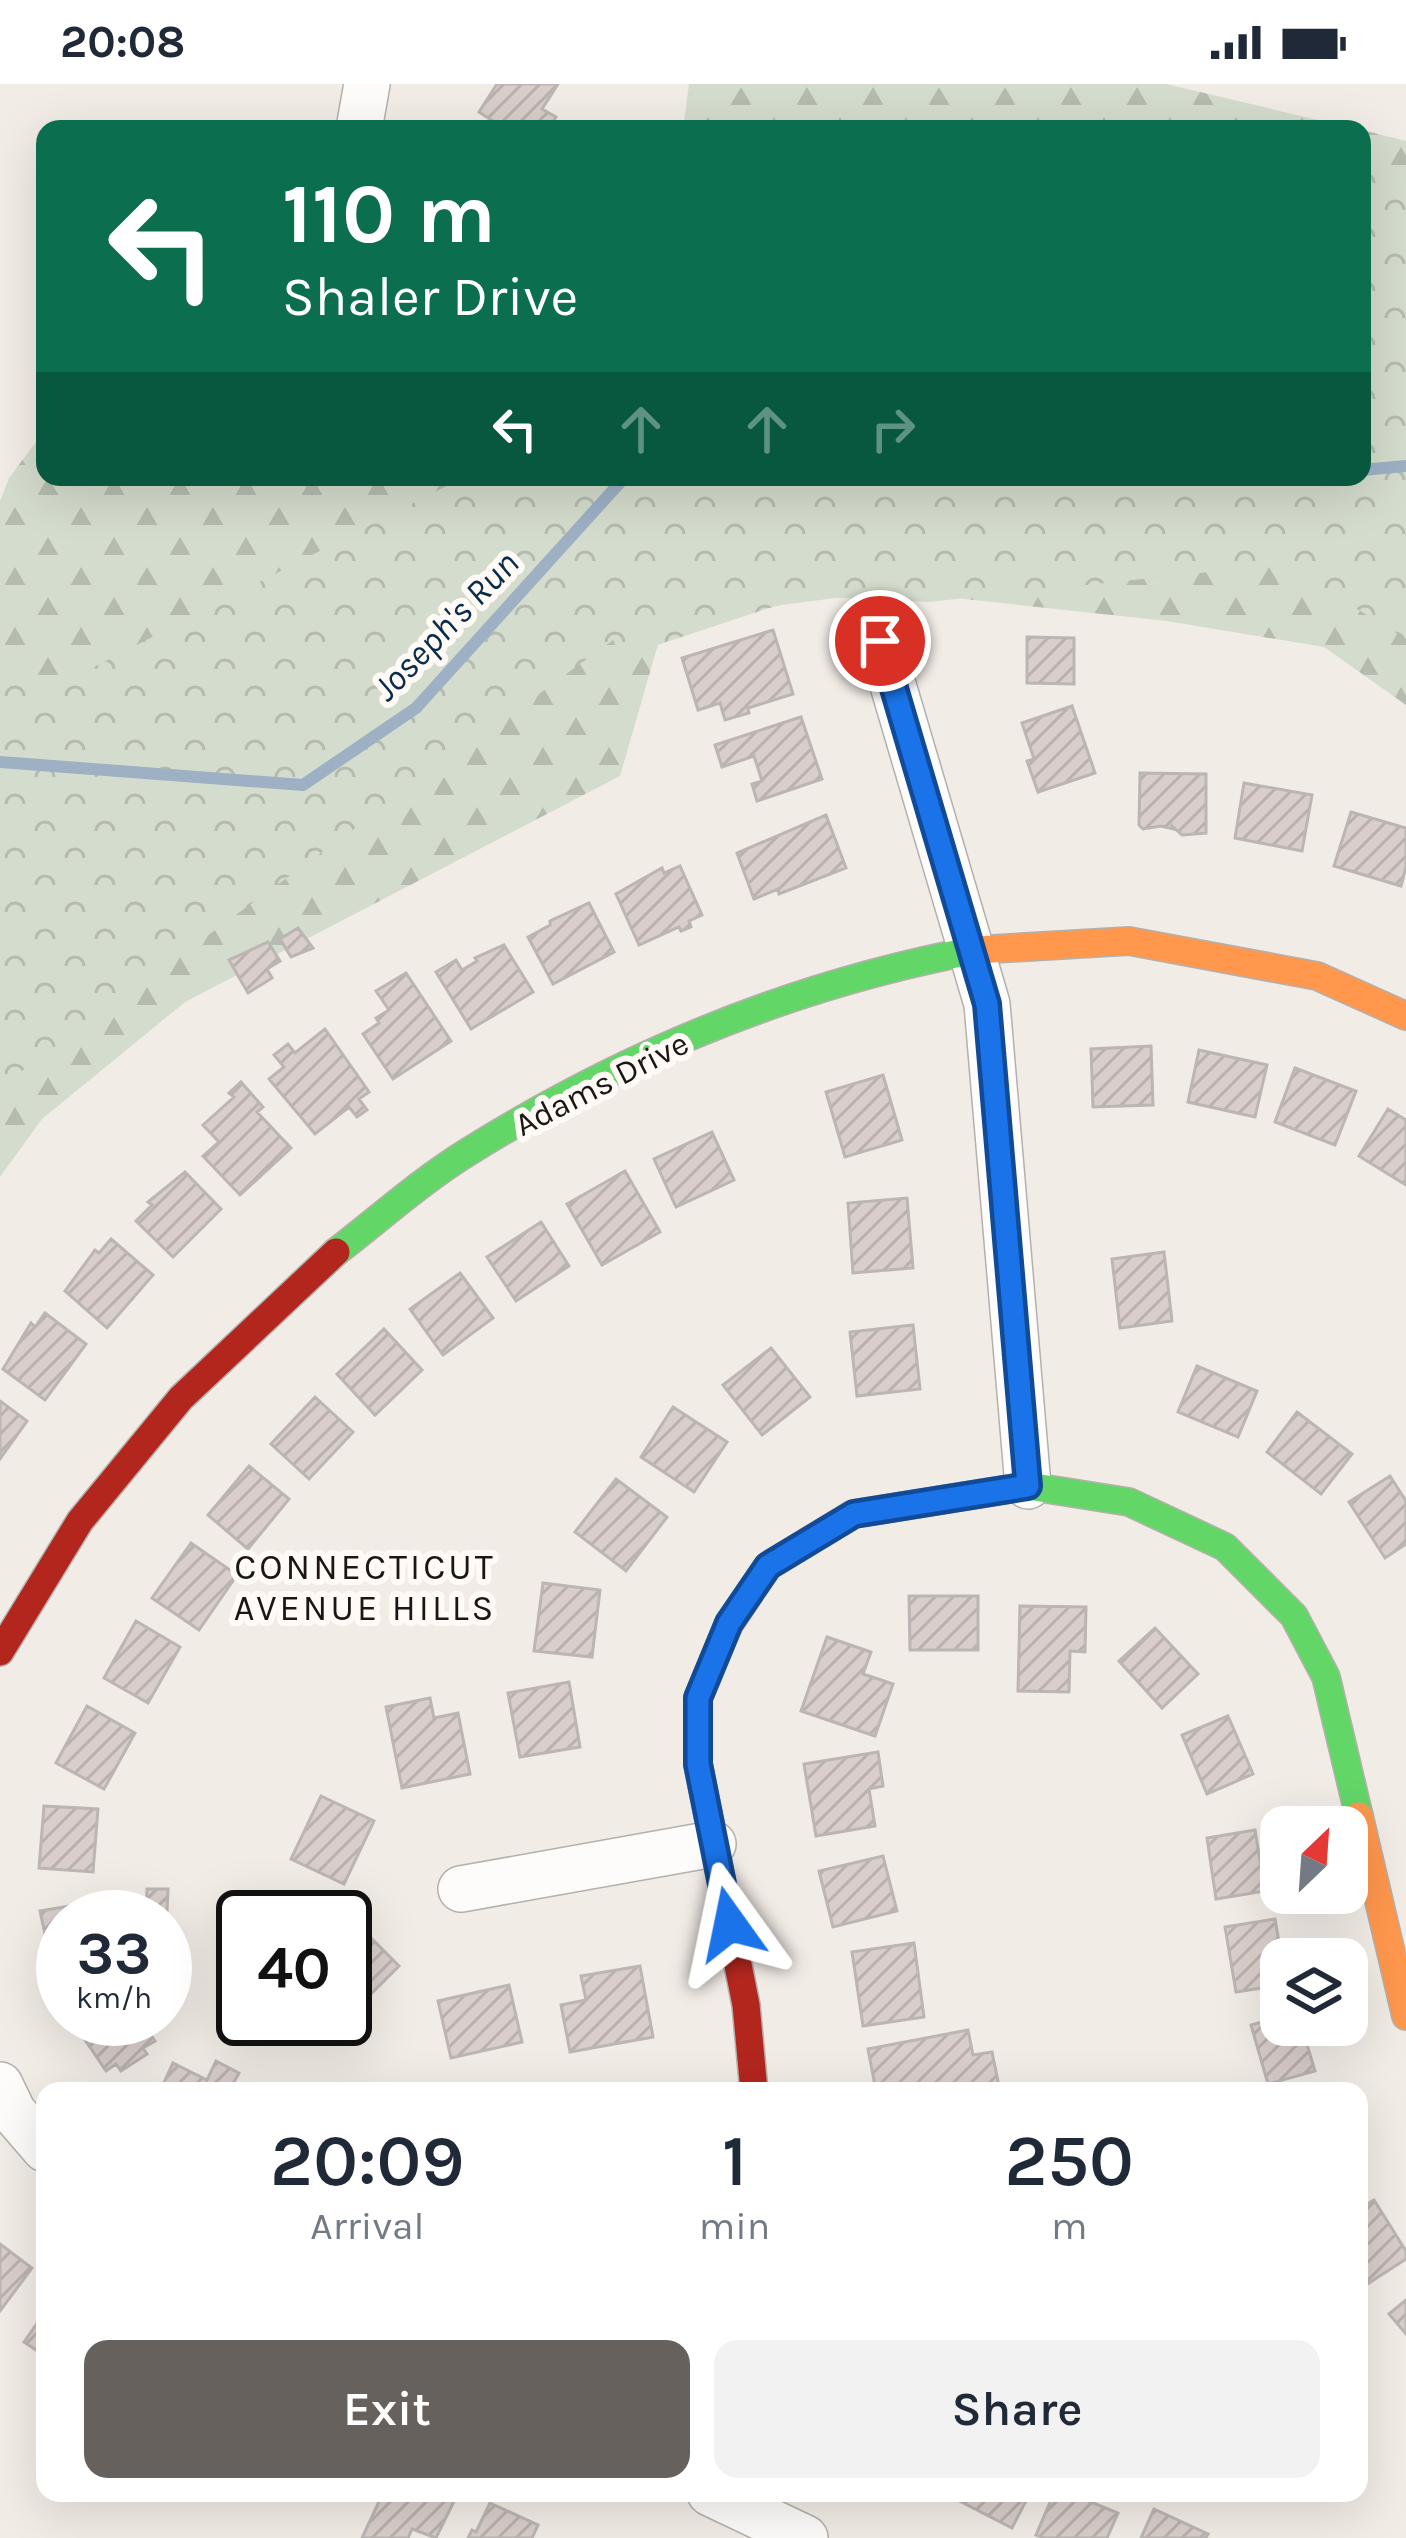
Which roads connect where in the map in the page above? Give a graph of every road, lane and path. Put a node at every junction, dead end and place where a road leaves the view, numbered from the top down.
1 (368, 84) edge
2 (361, 120) edge
3 (880, 641) dead end
4 (973, 950) junction
5 (1406, 1016) edge
6 (1028, 1486) junction
7 (0, 1652) edge
8 (712, 1844) junction
9 (461, 1889) dead end
10 (1406, 2016) edge
11 (753, 2082) edge
12 (0, 2085) edge
13 (36, 2139) edge
14 (729, 2502) edge
15 (805, 2538) edge

1 - 2 street
3 - 4 street
4 - 5 street, Adams Drive
4 - 6 street
4 - 7 street, Adams Drive
6 - 8 street
6 - 10 street
8 - 9 street
8 - 11 street
12 - 13 street
14 - 15 street

